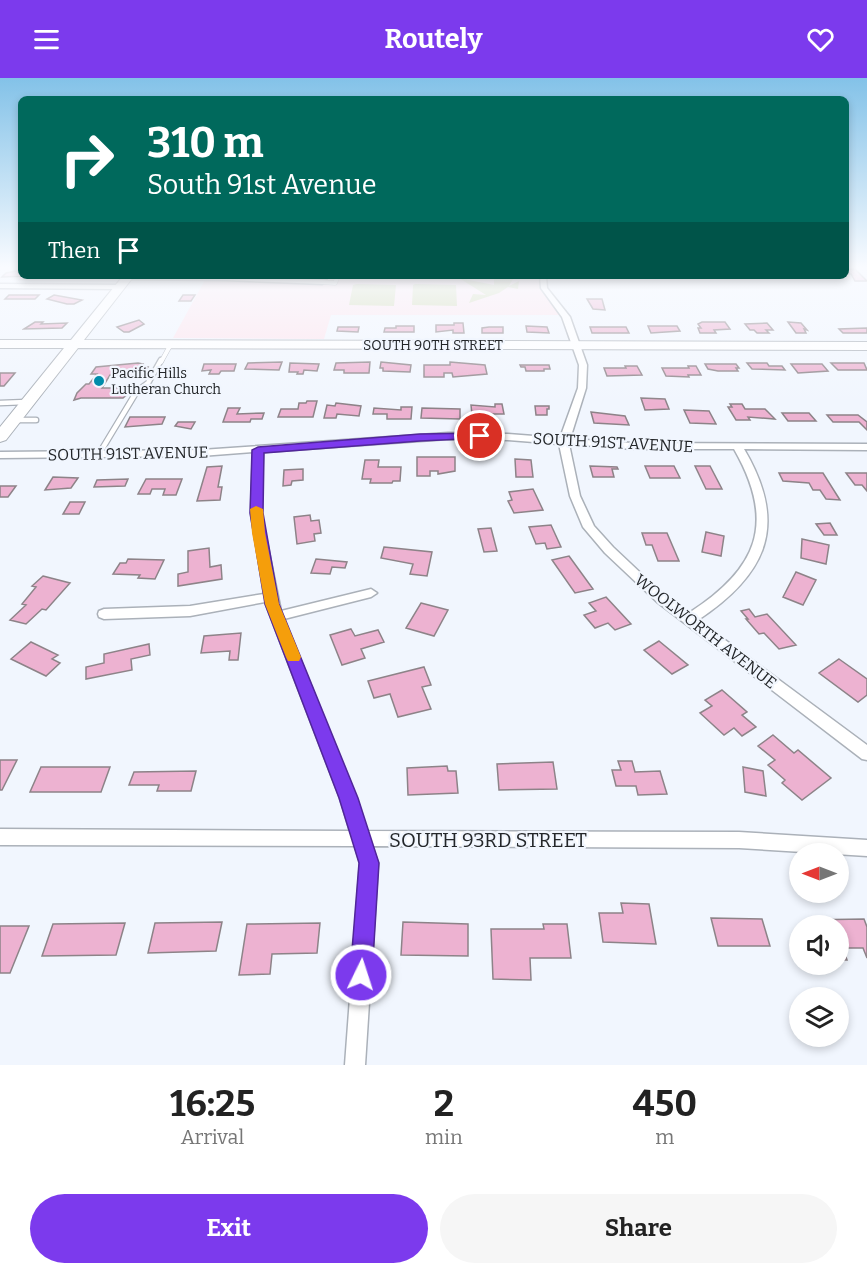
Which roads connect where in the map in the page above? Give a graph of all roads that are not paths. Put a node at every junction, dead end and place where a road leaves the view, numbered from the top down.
1 (100, 312) edge
2 (562, 312) edge
3 (0, 344) edge
4 (75, 344) junction
5 (171, 344) junction
6 (577, 345) junction
7 (867, 346) edge
8 (28, 402) junction
9 (0, 403) edge
10 (14, 420) junction
11 (36, 420) dead end
12 (0, 437) edge
13 (564, 441) junction
14 (738, 447) junction
15 (867, 447) edge
16 (258, 450) junction
17 (99, 454) junction
18 (0, 455) edge
19 (371, 593) dead end
20 (271, 597) junction
21 (104, 614) dead end
22 (279, 616) junction
23 (688, 620) junction
24 (867, 754) edge
25 (0, 837) edge
26 (362, 840) junction
27 (867, 848) edge
28 (355, 1065) edge

1 - 4 main road
2 - 6 street, WOOLWORTH AVENUE
3 - 4 main road, SOUTH 90TH STREET
4 - 5 main road, SOUTH 90TH STREET
4 - 8 main road
5 - 6 main road, SOUTH 90TH STREET
5 - 17 lane
6 - 7 main road, SOUTH 90TH STREET
6 - 13 street, WOOLWORTH AVENUE
8 - 9 lane
8 - 10 main road
10 - 11 lane
10 - 12 main road
13 - 14 street, SOUTH 91ST AVENUE
13 - 16 street, SOUTH 91ST AVENUE
13 - 23 street, WOOLWORTH AVENUE
14 - 15 street, SOUTH 91ST AVENUE
14 - 23 street
16 - 17 street, SOUTH 91ST AVENUE
16 - 20 street
17 - 18 street, SOUTH 91ST AVENUE
19 - 22 street
20 - 21 street
20 - 22 street
22 - 26 street
23 - 24 street, WOOLWORTH AVENUE
25 - 26 street, SOUTH 93RD STREET
26 - 27 street, SOUTH 93RD STREET
26 - 28 street

